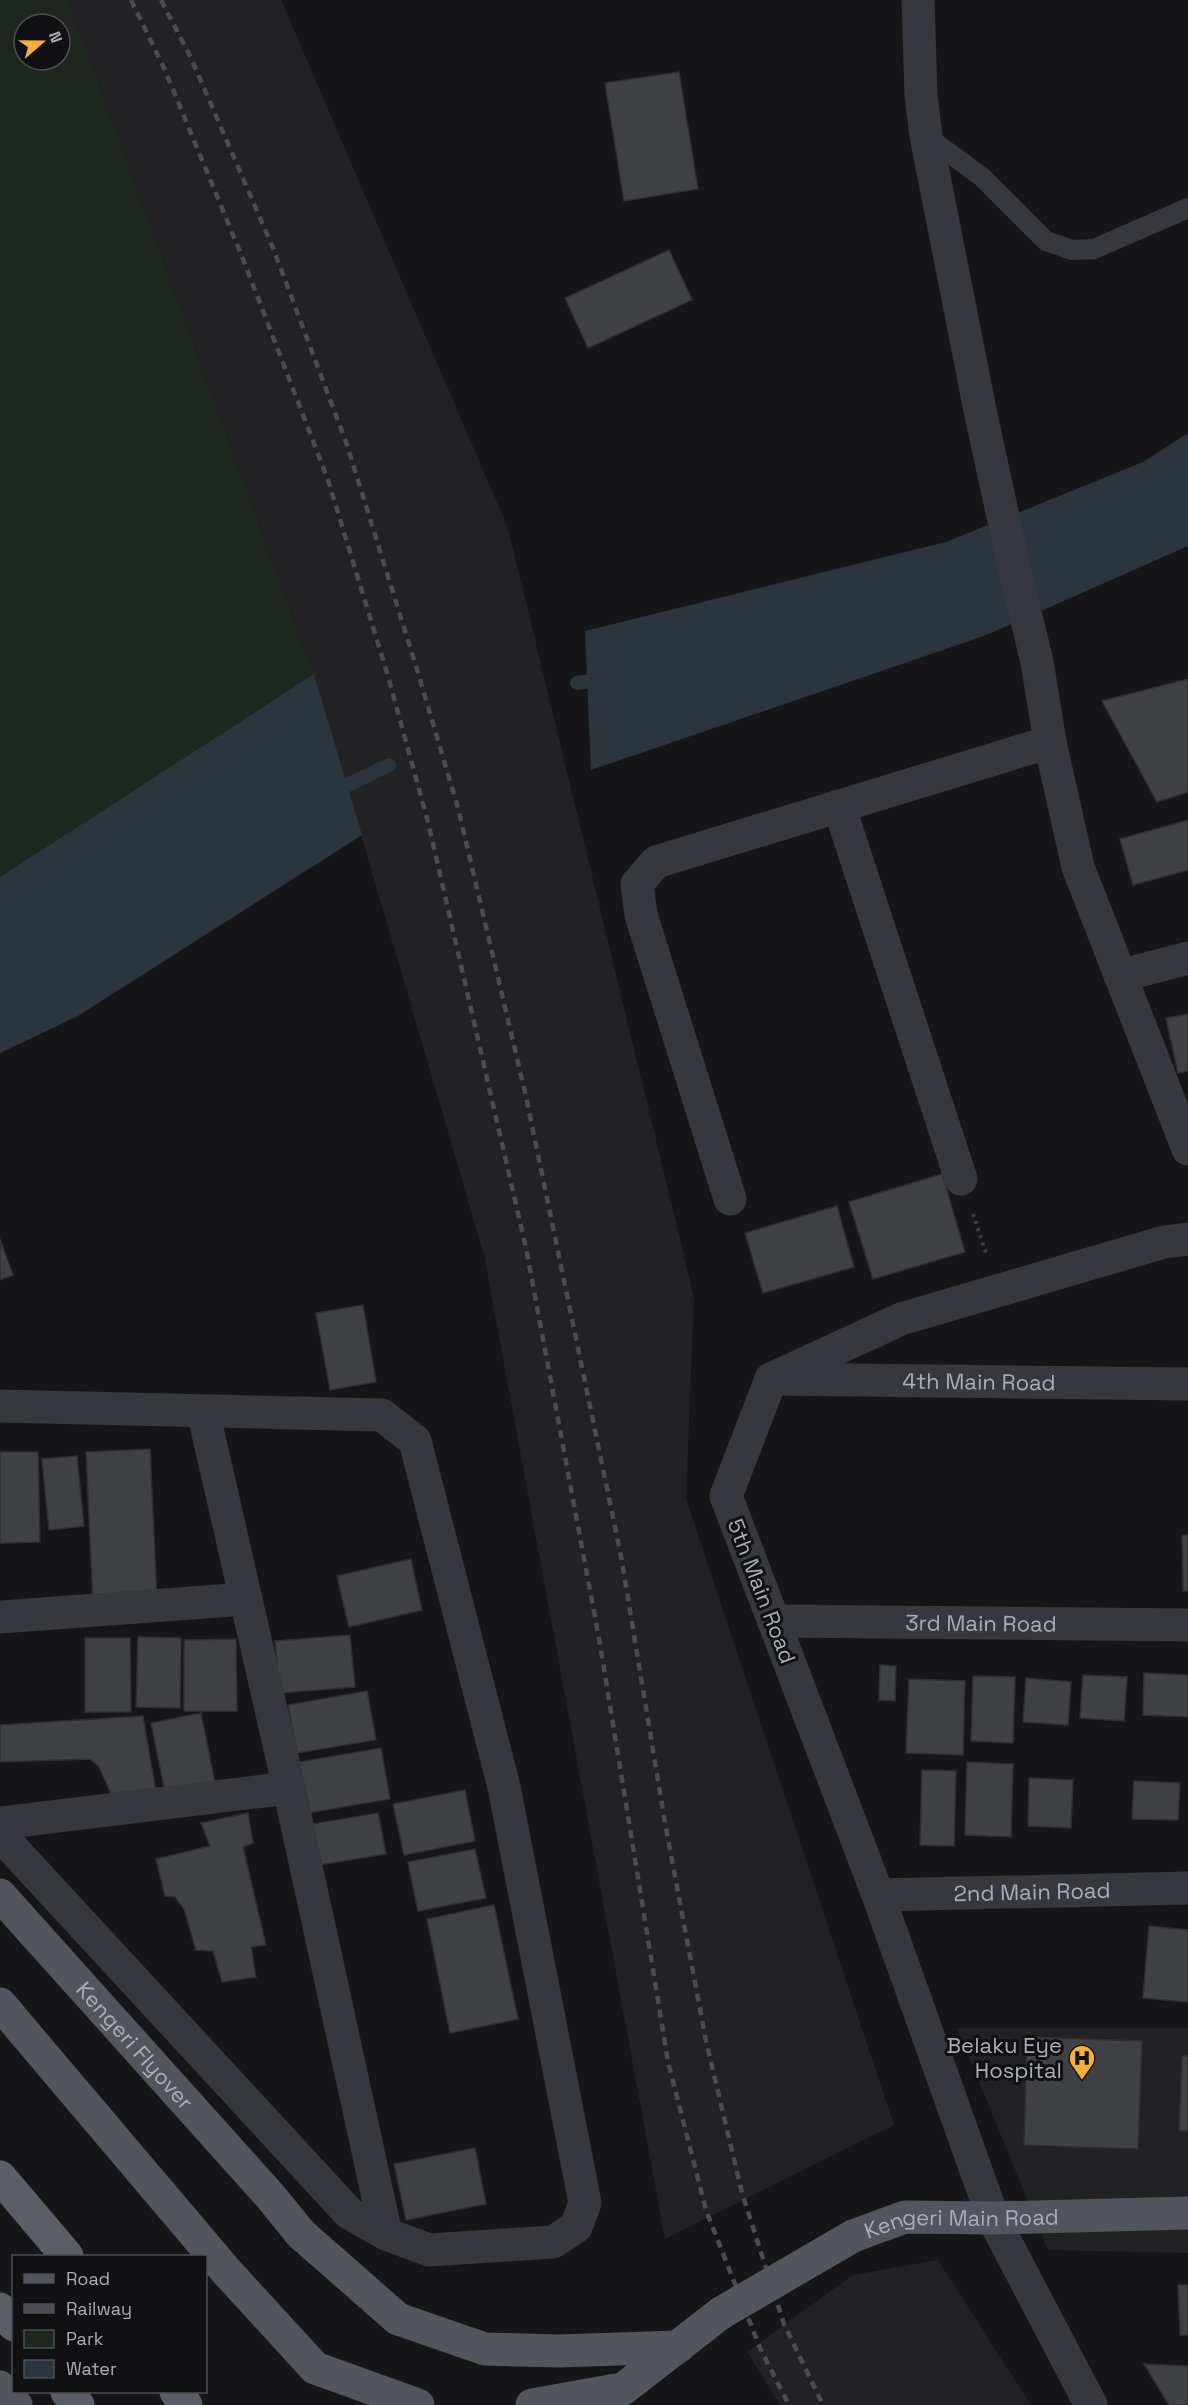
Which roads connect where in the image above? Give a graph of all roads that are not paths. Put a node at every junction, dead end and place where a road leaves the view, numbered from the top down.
1 (918, 0) edge
2 (926, 136) junction
3 (1188, 208) edge
4 (1050, 742) junction
5 (839, 806) junction
6 (1188, 958) edge
7 (1120, 976) junction
8 (1188, 1149) edge
9 (961, 1179) road end
10 (730, 1199) dead end
11 (1188, 1239) edge
12 (771, 1379) junction
13 (1188, 1384) edge
14 (0, 1406) edge
15 (203, 1411) junction
16 (246, 1599) junction
17 (0, 1617) edge
18 (774, 1621) junction
19 (1188, 1626) edge
20 (289, 1788) junction
21 (0, 1823) edge
22 (0, 1835) edge
23 (1188, 1888) edge
24 (0, 1895) edge
25 (878, 1895) junction
26 (0, 2004) edge
27 (0, 2177) edge
28 (1188, 2213) edge
29 (993, 2218) junction
30 (386, 2234) junction
31 (66, 2255) edge
32 (0, 2309) edge
33 (12, 2323) edge
34 (678, 2347) junction
35 (0, 2387) edge
36 (69, 2393) edge
37 (617, 2397) edge
38 (16, 2405) edge
39 (78, 2405) edge
40 (418, 2405) edge
41 (532, 2405) edge
42 (595, 2405) edge
43 (1091, 2405) edge

1 - 2 street
2 - 3 lane
2 - 4 street
4 - 5 street
4 - 7 street
5 - 9 street
5 - 10 street
6 - 7 street
7 - 8 street
11 - 12 street
12 - 13 street, 4th Main Road
12 - 18 street, 5th Main Road
14 - 15 street
15 - 16 street
15 - 30 street
16 - 17 street
16 - 20 street
18 - 19 street, 3rd Main Road
18 - 25 street, 5th Main Road
20 - 21 street
20 - 30 street
22 - 30 street
23 - 25 street, 2nd Main Road
24 - 34 main road, Kengeri Flyover
25 - 29 street, 5th Main Road
26 - 40 main road
27 - 31 highway
28 - 29 main road, Kengeri Main Road
29 - 34 main road, Kengeri Main Road, bridge
29 - 43 street, 5th Main Road
32 - 33 highway
34 - 37 main road, Kengeri Main Road
35 - 38 main road
36 - 39 highway
37 - 41 main road
37 - 42 main road, Kengeri Main Road

